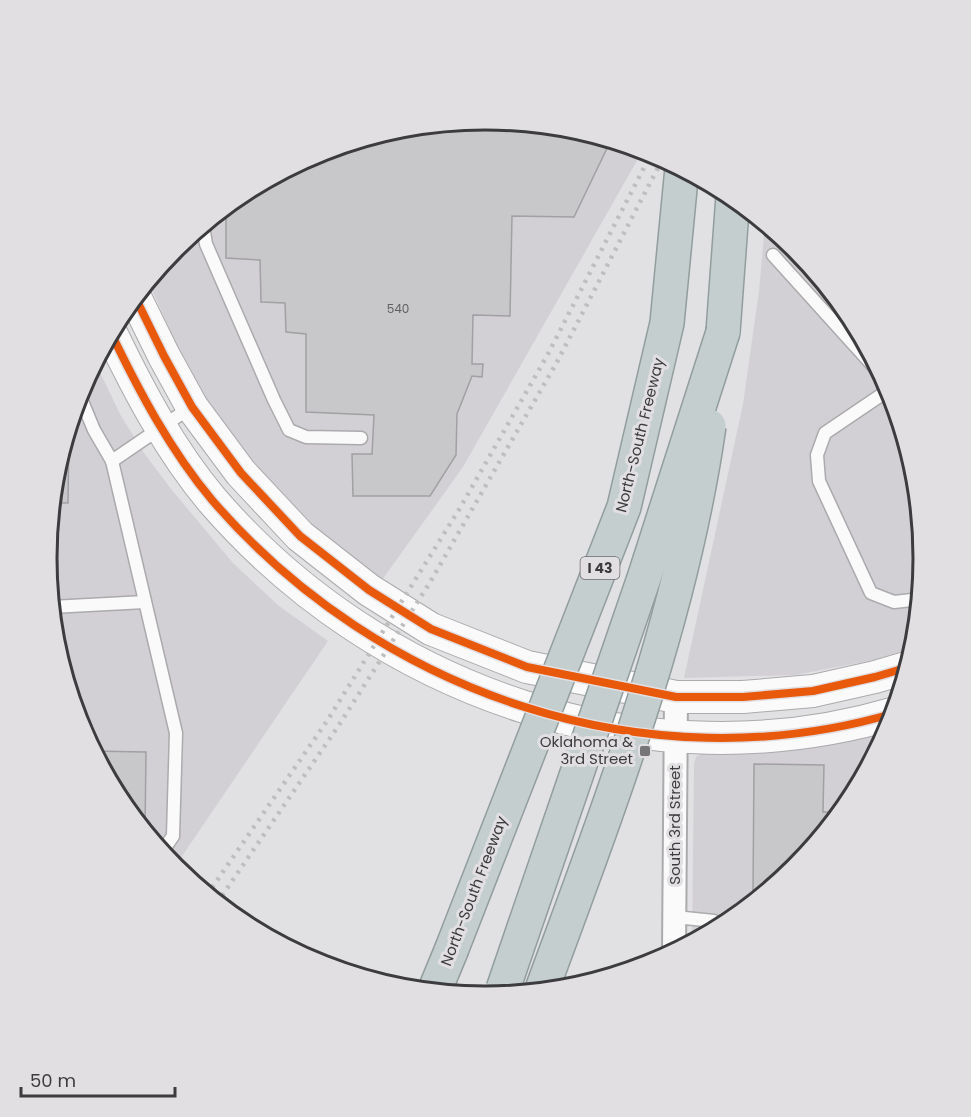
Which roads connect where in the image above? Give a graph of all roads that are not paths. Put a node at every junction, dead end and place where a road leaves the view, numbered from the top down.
1 (681, 177) edge
2 (732, 208) edge
3 (204, 235) edge
4 (773, 255) dead end
5 (140, 306) edge
6 (723, 333) junction
7 (115, 342) edge
8 (862, 353) edge
9 (881, 395) edge
10 (192, 407) junction
11 (85, 408) edge
12 (161, 428) junction
13 (361, 438) dead end
14 (112, 461) junction
15 (912, 600) edge
16 (145, 602) junction
17 (60, 606) edge
18 (892, 691) edge
19 (676, 697) junction
20 (884, 704) edge
21 (676, 737) junction
22 (167, 845) edge
23 (675, 917) junction
24 (714, 921) edge
25 (674, 943) edge
26 (544, 983) edge
27 (437, 984) edge
28 (503, 986) edge

1 - 27 highway, North-South Freeway / I 43, bridge
2 - 6 highway
3 - 13 lane
4 - 8 lane
5 - 10 main road
6 - 26 highway, bridge
6 - 28 highway, bridge
7 - 12 main road
9 - 15 lane
10 - 12 lane
10 - 19 main road
11 - 14 lane
12 - 14 lane
12 - 21 main road
14 - 16 lane
16 - 17 lane
16 - 22 lane
18 - 20 main road
19 - 20 main road
19 - 21 street, South 3rd Street
20 - 21 main road
21 - 23 street, South 3rd Street
23 - 24 lane
23 - 25 street, South 3rd Street

